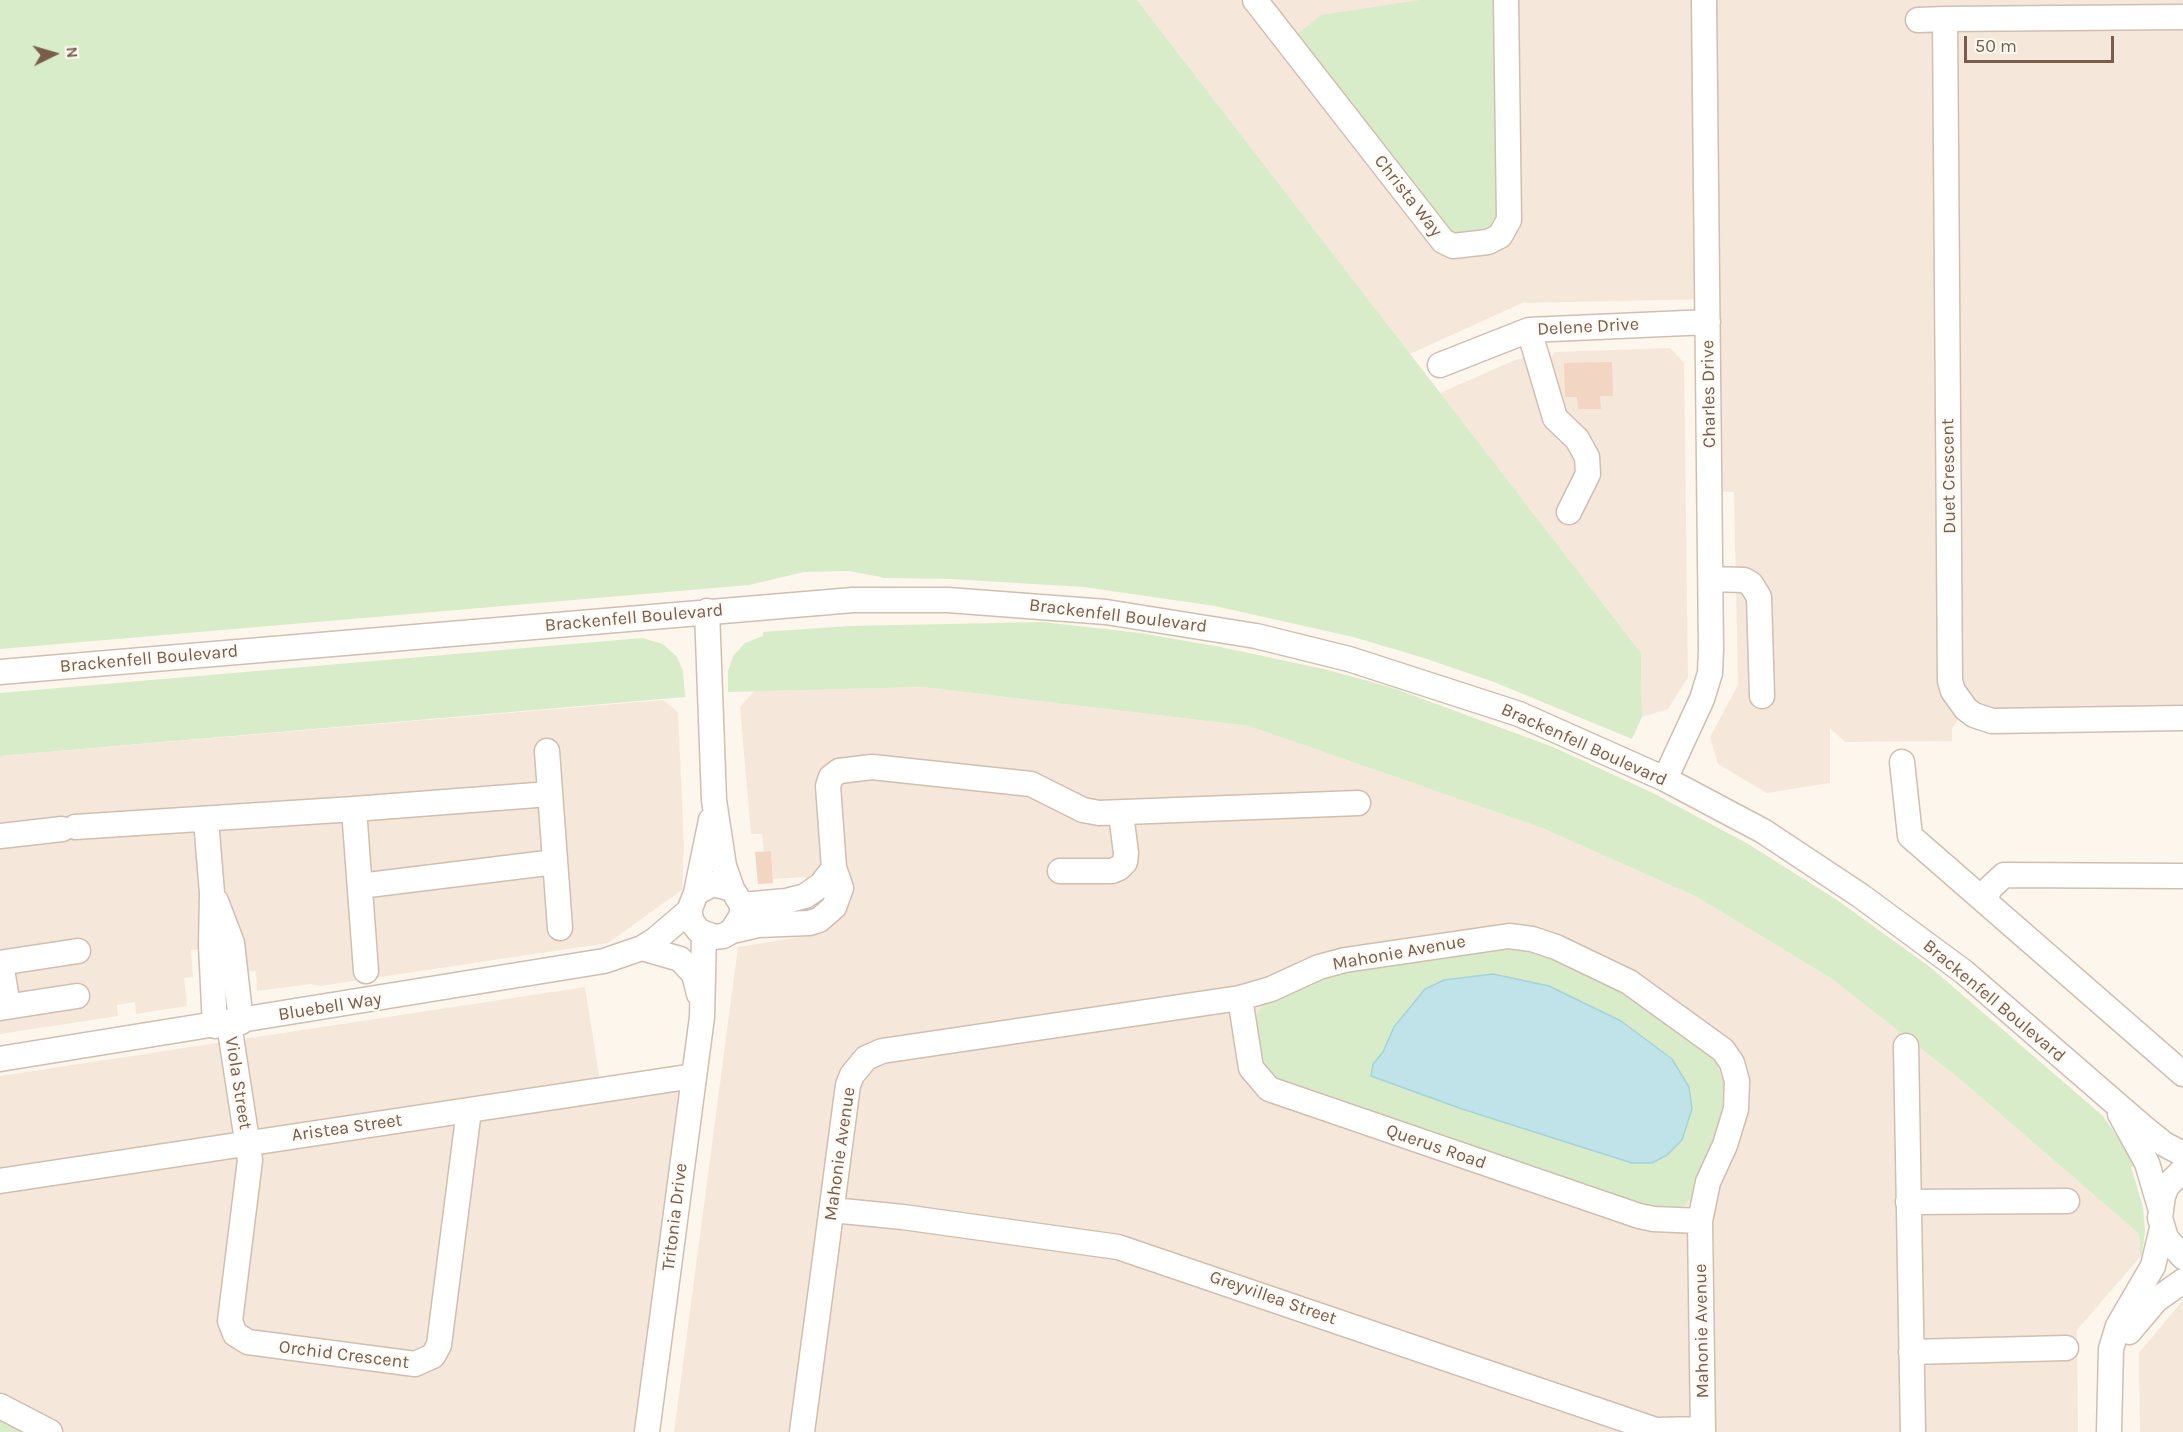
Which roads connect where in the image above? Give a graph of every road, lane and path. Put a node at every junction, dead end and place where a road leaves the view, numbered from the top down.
1 (1255, 0) edge
2 (1506, 0) edge
3 (1704, 0) edge
4 (2183, 17) edge
5 (1945, 19) junction
6 (1918, 20) dead end
7 (1708, 322) junction
8 (1529, 330) junction
9 (1440, 365) dead end
10 (1569, 512) dead end
11 (1711, 579) junction
12 (707, 612) junction
13 (0, 672) edge
14 (1762, 696) dead end
15 (2183, 718) edge
16 (547, 751) dead end
17 (1902, 762) dead end
18 (1665, 779) junction
19 (549, 794) junction
20 (714, 800) junction
21 (1358, 803) dead end
22 (354, 809) junction
23 (1121, 814) junction
24 (206, 820) junction
25 (0, 836) edge
26 (555, 862) junction
27 (834, 868) junction
28 (1060, 871) dead end
29 (2183, 876) edge
30 (360, 886) junction
31 (737, 897) junction
32 (1985, 902) junction
33 (707, 923) junction
34 (560, 928) dead end
35 (649, 944) junction
36 (78, 951) dead end
37 (1, 963) edge
38 (366, 971) dead end
39 (77, 996) dead end
40 (1240, 998) junction
41 (4, 1007) edge
42 (703, 1009) junction
43 (228, 1024) junction
44 (1906, 1046) dead end
45 (0, 1059) edge
46 (2183, 1074) edge
47 (694, 1076) junction
48 (2109, 1097) junction
49 (469, 1110) junction
50 (248, 1143) junction
51 (2183, 1154) edge
52 (2183, 1170) edge
53 (0, 1181) edge
54 (2067, 1201) dead end
55 (1908, 1202) junction
56 (832, 1210) junction
57 (2161, 1218) junction
58 (1700, 1221) junction
59 (2183, 1257) edge
60 (2183, 1281) edge
61 (2066, 1348) dead end
62 (1911, 1352) junction
63 (2109, 1381) junction
64 (0, 1406) edge
65 (1703, 1430) edge
66 (50, 1432) edge
67 (647, 1432) edge
68 (802, 1432) edge
69 (1913, 1432) edge
70 (2109, 1432) edge

1 - 2 street, Christa Way
3 - 7 street, Charles Drive
4 - 5 street
5 - 6 street
5 - 15 street, Duet Crescent
7 - 8 street, Delene Drive
7 - 11 street, Charles Drive
8 - 9 street, Delene Drive
8 - 10 street
11 - 14 street
11 - 18 street, Charles Drive
12 - 13 street, Brackenfell Boulevard
12 - 18 street, Brackenfell Boulevard
12 - 20 street
16 - 19 street
17 - 32 street
18 - 48 street, Brackenfell Boulevard
19 - 22 street
19 - 26 street
20 - 31 street
20 - 33 street
21 - 23 street
22 - 24 street
22 - 30 street
23 - 27 street
23 - 28 street
24 - 25 street
24 - 43 street, Viola Street
26 - 30 street
26 - 34 street
27 - 31 street
27 - 33 street
29 - 32 street
30 - 38 street
31 - 33 street
31 - 33 street
32 - 46 street
33 - 35 street
33 - 42 street, Tritonia Drive
35 - 42 street
35 - 43 street, Bluebell Way
36 - 37 street
37 - 41 street
39 - 41 street
40 - 56 street, Mahonie Avenue
40 - 58 street, Querus Road
40 - 58 street, Mahonie Avenue
42 - 47 street, Tritonia Drive
43 - 45 street, Bluebell Way
43 - 50 street, Viola Street
44 - 55 street
47 - 49 street, Aristea Street
47 - 67 street, Tritonia Drive
48 - 51 street, Brackenfell Boulevard
48 - 57 street, Brackenfell Boulevard
49 - 50 street, Aristea Street
49 - 50 street, Orchid Crescent
50 - 53 street, Aristea Street
52 - 57 street
54 - 55 street
55 - 62 street
56 - 65 street, Greyvillea Street
56 - 68 street, Mahonie Avenue
57 - 59 street, Brackenfell Boulevard
57 - 63 street
58 - 65 street, Mahonie Avenue
60 - 63 street
61 - 62 street
62 - 69 street
63 - 70 street
64 - 66 street

